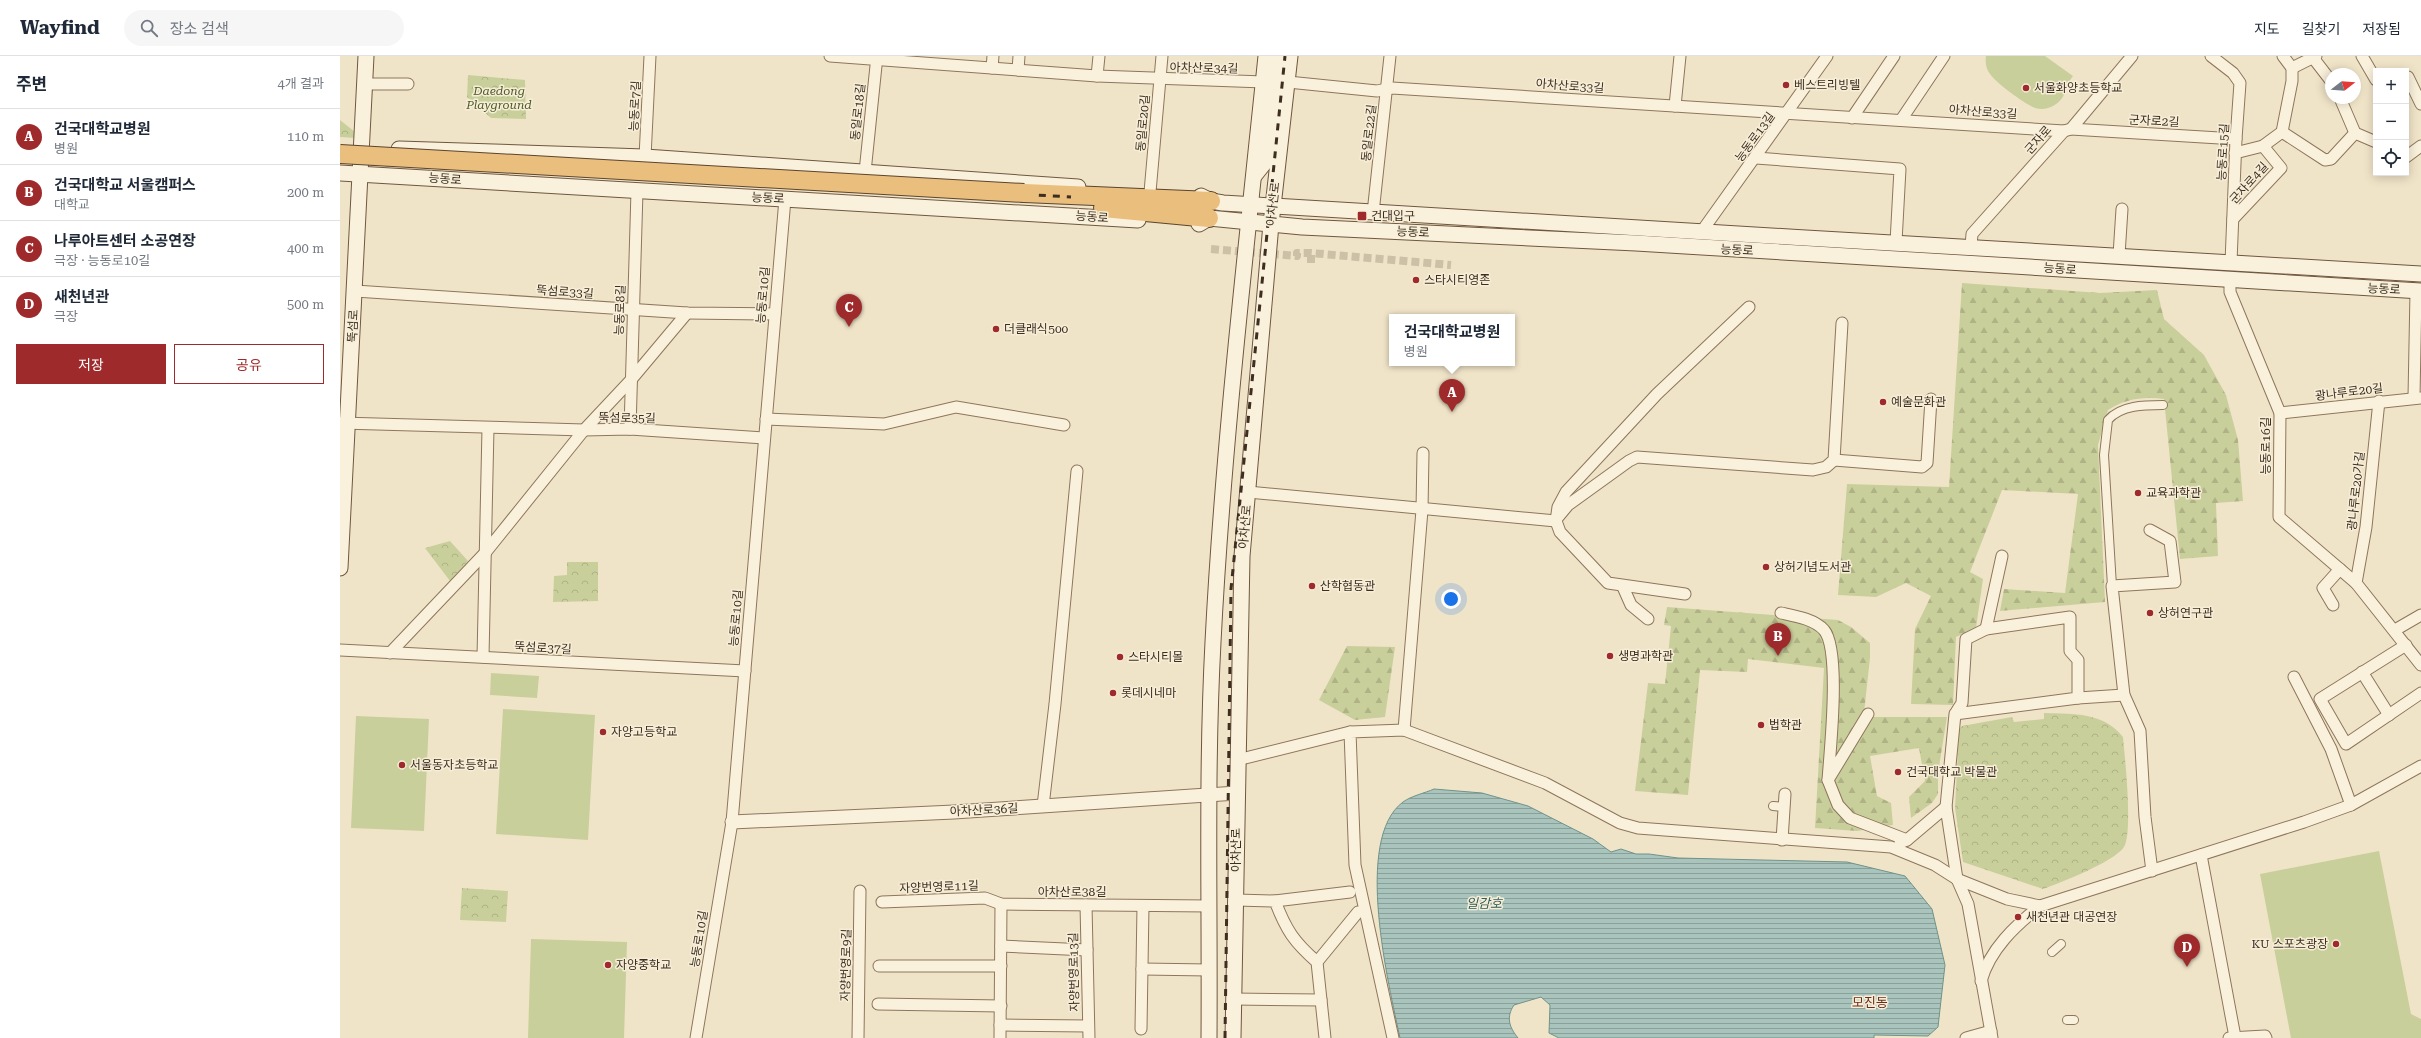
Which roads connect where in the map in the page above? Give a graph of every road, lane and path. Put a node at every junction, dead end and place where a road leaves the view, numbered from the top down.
1 (366, 56) edge
2 (650, 56) edge
3 (830, 56) edge
4 (993, 56) edge
5 (1019, 56) edge
6 (1099, 56) edge
7 (1162, 56) edge
8 (1266, 56) edge
9 (1278, 56) edge
10 (1290, 56) edge
11 (1390, 56) edge
12 (1680, 56) edge
13 (1827, 56) edge
14 (1894, 56) edge
15 (1944, 56) edge
16 (2132, 56) edge
17 (2211, 56) edge
18 (2283, 56) edge
19 (2362, 56) edge
20 (2315, 57) edge
21 (876, 58) edge
22 (946, 61) edge
23 (992, 68) junction
24 (2292, 68) junction
25 (1018, 70) junction
26 (2325, 72) edge
27 (2373, 75) edge
28 (1097, 76) junction
29 (2409, 79) edge
30 (1160, 80) junction
31 (1264, 82) junction
32 (1288, 82) junction
33 (365, 84) junction
34 (408, 84) dead end
35 (1386, 89) junction
36 (2343, 104) edge
37 (2421, 104) edge
38 (1675, 106) junction
39 (1788, 114) junction
40 (1852, 118) junction
41 (1901, 120) junction
42 (2067, 130) junction
43 (2282, 132) junction
44 (2355, 133) junction
45 (2236, 139) junction
46 (2373, 141) edge
47 (340, 146) edge
48 (2263, 146) junction
49 (2421, 146) edge
50 (362, 148) junction
51 (2235, 153) junction
52 (340, 154) edge
53 (2409, 155) edge
54 (645, 158) junction
55 (1756, 158) junction
56 (340, 161) edge
57 (1266, 162) junction
58 (865, 172) junction
59 (340, 173) edge
60 (361, 174) junction
61 (1254, 176) junction
62 (1276, 177) junction
63 (637, 191) junction
64 (1150, 192) junction
65 (1023, 197) junction
66 (784, 199) junction
67 (1251, 204) junction
68 (1273, 206) junction
69 (2122, 209) dead end
70 (1210, 210) junction
71 (1373, 213) junction
72 (2233, 219) junction
73 (1249, 222) junction
74 (1271, 224) junction
75 (1658, 229) junction
76 (1702, 231) junction
77 (1896, 242) junction
78 (1659, 246) junction
79 (1971, 246) junction
80 (2119, 255) junction
81 (2231, 262) junction
82 (2421, 274) edge
83 (2230, 280) junction
84 (2419, 291) edge
85 (354, 292) junction
86 (1749, 307) dead end
87 (633, 309) junction
88 (687, 313) junction
89 (775, 314) junction
90 (1842, 323) dead end
91 (630, 381) junction
92 (2418, 398) edge
93 (1931, 399) dead end
94 (2379, 401) junction
95 (2163, 405) dead end
96 (2280, 413) junction
97 (766, 418) junction
98 (344, 423) edge
99 (1064, 425) dead end
100 (488, 428) junction
101 (630, 429) junction
102 (584, 430) junction
103 (764, 438) junction
104 (1423, 453) dead end
105 (1834, 460) junction
106 (1077, 471) dead end
107 (1248, 492) junction
108 (1422, 510) junction
109 (1556, 521) junction
110 (2150, 530) dead end
111 (485, 553) junction
112 (2002, 556) dead end
113 (340, 568) edge
114 (2340, 569) junction
115 (2356, 583) junction
116 (2112, 586) junction
117 (1623, 587) junction
118 (1685, 594) dead end
119 (2333, 605) dead end
120 (1781, 613) dead end
121 (2421, 615) edge
122 (1648, 619) dead end
123 (1986, 629) junction
124 (2395, 630) junction
125 (2406, 645) junction
126 (340, 650) edge
127 (390, 653) junction
128 (483, 658) junction
129 (2421, 665) edge
130 (744, 671) junction
131 (2362, 672) junction
132 (2294, 677) dead end
133 (2421, 694) edge
134 (2124, 695) junction
135 (2078, 698) junction
136 (1962, 703) junction
137 (1973, 712) junction
138 (1868, 714) dead end
139 (1955, 714) junction
140 (2389, 715) junction
141 (1404, 730) junction
142 (1350, 732) junction
143 (1237, 760) junction
144 (2421, 766) edge
145 (1828, 780) junction
146 (1236, 793) junction
147 (1209, 794) junction
148 (1786, 794) dead end
149 (2351, 805) junction
150 (1043, 806) junction
151 (1946, 807) junction
152 (732, 822) junction
153 (1782, 840) junction
154 (1907, 840) junction
155 (1891, 847) junction
156 (2201, 855) junction
157 (2152, 871) junction
158 (1957, 879) junction
159 (860, 892) dead end
160 (1350, 892) dead end
161 (1236, 900) junction
162 (1275, 901) junction
163 (882, 902) dead end
164 (1001, 904) junction
165 (1086, 905) junction
166 (1143, 906) junction
167 (1210, 906) junction
168 (2040, 906) junction
169 (1358, 912) dead end
170 (2061, 944) dead end
171 (1001, 946) junction
172 (1087, 950) junction
173 (2052, 952) dead end
174 (1317, 962) junction
175 (879, 966) dead end
176 (1001, 966) junction
177 (1142, 969) junction
178 (1210, 970) junction
179 (1981, 981) junction
180 (1233, 999) junction
181 (1321, 1000) junction
182 (878, 1004) dead end
183 (1001, 1006) junction
184 (1000, 1025) junction
185 (1088, 1026) junction
186 (1141, 1029) dead end
187 (1992, 1034) edge
188 (2232, 1037) edge
189 (696, 1038) edge
190 (858, 1038) edge
191 (1000, 1038) edge
192 (1089, 1038) edge
193 (1209, 1038) edge
194 (1233, 1038) edge
195 (1325, 1038) edge
196 (1393, 1038) edge
197 (1966, 1038) edge
198 (2266, 1038) edge

1 - 33 main road, 뚝섬로
2 - 54 street, 능동로7길
3 - 21 street, 아차산로34길
4 - 23 street
5 - 25 street
6 - 28 street
7 - 30 street, 동일로20길
8 - 31 main road, 아차산로
9 - 57 main road
10 - 32 main road, 아차산로
11 - 35 street, 동일로22길
12 - 38 street
13 - 39 street, 능동로13길
14 - 40 street
15 - 41 street
16 - 42 street, 군자로
17 - 45 street, 능동로15길
18 - 24 street
19 - 27 street
20 - 24 street
20 - 26 street
21 - 22 street, 아차산로34길
21 - 58 street, 동일로18길
22 - 23 street, 아차산로34길
23 - 25 street, 아차산로34길
24 - 43 street
25 - 28 street, 아차산로34길
28 - 30 street, 아차산로34길
29 - 37 street
30 - 31 street, 아차산로34길
30 - 64 street, 동일로20길
31 - 61 main road, 아차산로
32 - 35 street, 아차산로33길
32 - 62 main road, 아차산로
33 - 34 street
33 - 50 main road, 뚝섬로
35 - 38 street, 아차산로33길
35 - 71 street, 동일로22길
36 - 44 street
38 - 39 street, 아차산로33길
39 - 40 street, 아차산로33길
39 - 55 street, 능동로13길
40 - 41 street, 아차산로33길
41 - 42 street, 아차산로33길
42 - 45 street, 군자로2길
42 - 79 street, 군자로
43 - 44 street
43 - 48 street, 군자로4길
44 - 46 street
45 - 51 street, 능동로15길
47 - 50 main road, 능동로
48 - 51 street, 군자로4길
48 - 72 street, 군자로4길
49 - 53 street
50 - 54 main road, 능동로
50 - 60 main road, 뚝섬로
51 - 72 street, 능동로15길
52 - 65 highway, bridge
54 - 58 main road, 능동로
55 - 76 street, 능동로13길
55 - 77 street
56 - 65 highway
57 - 61 main road
57 - 62 main road
58 - 64 main road, 능동로
59 - 60 main road, 능동로
60 - 63 main road, 능동로
60 - 85 main road, 뚝섬로
61 - 67 main road, 아차산로
62 - 68 main road, 아차산로
63 - 66 main road, 능동로
63 - 87 street, 능동로8길
64 - 70 main road, 능동로
65 - 70 highway
66 - 70 main road, 능동로
66 - 89 street, 능동로10길
67 - 68 main road, 능동로
67 - 70 main road, 능동로
67 - 73 main road, 아차산로
68 - 71 main road, 능동로
68 - 74 main road, 아차산로
69 - 80 street
70 - 73 main road, 능동로
71 - 75 main road, 능동로
72 - 81 street, 능동로15길
73 - 74 main road, 능동로
73 - 147 main road, 아차산로
74 - 78 main road, 능동로
74 - 107 main road, 아차산로
75 - 76 main road, 능동로
75 - 78 main road
76 - 77 main road, 능동로
77 - 79 main road, 능동로
78 - 83 main road, 능동로
79 - 80 main road, 능동로
80 - 81 main road, 능동로
81 - 82 main road, 능동로
81 - 83 main road
83 - 84 main road, 능동로
83 - 96 street, 능동로16길
84 - 92 street, 능동로
85 - 87 street, 뚝섬로33길
85 - 98 main road, 뚝섬로
86 - 109 street
87 - 88 street, 뚝섬로33길
87 - 91 street, 능동로8길
88 - 89 street, 뚝섬로33길
88 - 91 street
89 - 97 street, 능동로10길
90 - 105 street
91 - 101 street, 능동로8길
91 - 102 street
92 - 94 street, 광나루로20길
93 - 105 street
94 - 96 street, 광나루로20길
94 - 115 street, 광나루로20가길
95 - 116 street
96 - 114 street, 능동로16길
97 - 99 street
97 - 103 street, 능동로10길
98 - 100 street, 뚝섬로35길
98 - 113 main road, 뚝섬로
100 - 102 street, 뚝섬로35길
100 - 111 street
101 - 102 street, 뚝섬로35길
101 - 103 street, 뚝섬로35길
102 - 111 street
103 - 130 street, 능동로10길
104 - 108 street
105 - 109 street
106 - 150 street
107 - 108 street
107 - 143 main road, 아차산로
108 - 109 street
108 - 141 street
109 - 117 street
110 - 116 street
111 - 127 street
111 - 128 street
112 - 123 street
114 - 115 street, 능동로16길
114 - 119 street
115 - 124 street, 능동로16길
116 - 134 street
117 - 118 street
117 - 122 street
120 - 145 street
121 - 124 street
123 - 135 street
123 - 136 street
124 - 125 street, 능동로16길
125 - 129 street, 능동로16길
125 - 131 street
126 - 127 street, 뚝섬로37길
127 - 128 street, 뚝섬로37길
128 - 130 street, 뚝섬로37길
130 - 152 street, 능동로10길
131 - 140 street
131 - 140 street
132 - 149 street
133 - 140 street
134 - 135 street
134 - 157 street
135 - 137 street
136 - 137 street
136 - 139 street
137 - 139 street
138 - 145 street
139 - 151 street
141 - 142 street
141 - 153 street
142 - 143 street
142 - 196 street
143 - 146 main road, 아차산로
144 - 149 street
145 - 154 street
146 - 147 street, 아차산로36길
146 - 161 main road, 아차산로
147 - 150 street, 아차산로36길
147 - 167 main road, 아차산로
148 - 153 street
149 - 156 street
150 - 152 street, 아차산로36길
151 - 154 street
151 - 158 street
152 - 189 street, 능동로10길
153 - 155 street
154 - 155 street
155 - 158 street
156 - 157 street
156 - 188 street
157 - 168 street
158 - 168 street
158 - 179 street
159 - 190 street, 자양번영로9길
160 - 162 street
161 - 162 street
161 - 180 main road, 아차산로
162 - 174 street
163 - 164 street, 자양번영로11길
164 - 165 street, 아차산로38길
164 - 171 street
165 - 166 street, 아차산로38길
165 - 172 street, 자양번영로13길
166 - 167 street, 아차산로38길
166 - 177 street
167 - 178 main road, 아차산로
168 - 179 street
169 - 174 street
170 - 173 street
171 - 172 street
171 - 176 street
172 - 185 street, 자양번영로13길
174 - 181 street
175 - 176 street
176 - 183 street
177 - 178 street
177 - 186 street
178 - 193 main road, 아차산로
179 - 187 street
180 - 181 street
180 - 194 main road, 아차산로
181 - 195 street
182 - 183 street
183 - 184 street
184 - 185 street
184 - 191 street
185 - 192 street, 자양번영로13길
187 - 197 street
188 - 198 street

